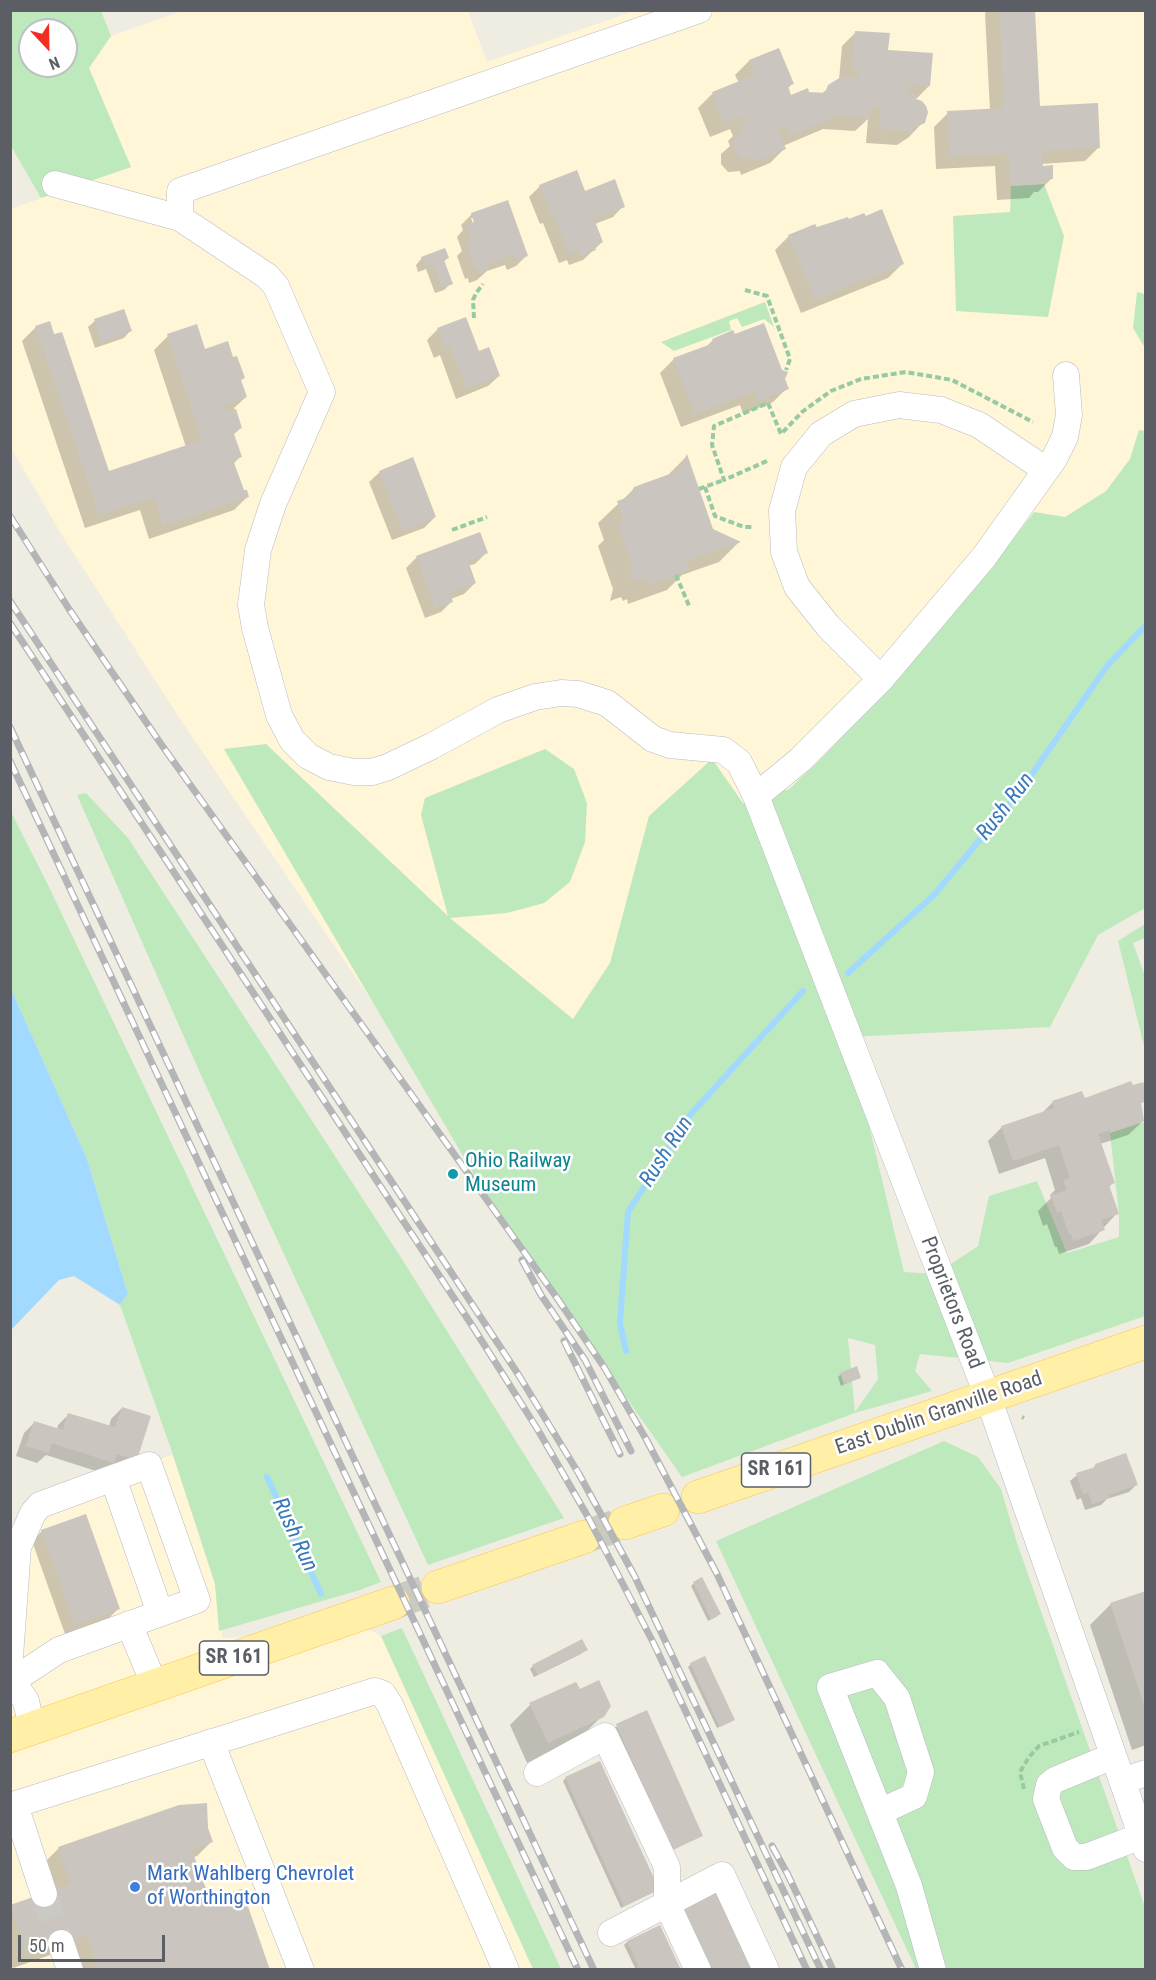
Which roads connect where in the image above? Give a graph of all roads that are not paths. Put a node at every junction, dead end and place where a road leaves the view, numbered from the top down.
1 (699, 10) edge
2 (55, 184) dead end
3 (180, 218) junction
4 (1066, 375) dead end
5 (1046, 470) junction
6 (881, 679) junction
7 (756, 796) junction
8 (1146, 1342) edge
9 (988, 1397) junction
10 (113, 1478) junction
11 (698, 1497) dead end
12 (663, 1510) dead end
13 (625, 1523) tunnel mouth
14 (584, 1537) tunnel mouth
15 (438, 1587) tunnel mouth
16 (393, 1603) tunnel mouth
17 (160, 1612) junction
18 (129, 1624) junction
19 (11, 1670) edge
20 (155, 1686) junction
21 (21, 1732) edge
22 (211, 1742) junction
23 (1113, 1756) junction
24 (537, 1773) dead end
25 (1134, 1777) edge
26 (13, 1806) edge
27 (880, 1812) junction
28 (1143, 1842) edge
29 (44, 1894) tunnel mouth
30 (667, 1904) junction
31 (611, 1933) dead end
32 (61, 1943) tunnel mouth
33 (70, 1970) edge
34 (301, 1970) edge
35 (506, 1970) edge
36 (698, 1970) edge
37 (766, 1970) edge
38 (933, 1970) edge

1 - 3 street
2 - 3 street, Proprietors Road
3 - 7 street, Proprietors Road
4 - 5 street
5 - 6 street
5 - 6 street
6 - 7 street
7 - 9 street, Proprietors Road
8 - 9 main road, East Dublin Granville Road / SR 161
9 - 11 main road, East Dublin Granville Road / SR 161
9 - 23 street, Proprietors Road
10 - 17 street
10 - 17 street
10 - 19 street
12 - 13 main road
14 - 15 main road
16 - 20 main road, SR 161
17 - 18 street
18 - 19 street
18 - 20 street
19 - 21 street
20 - 21 main road, SR 161
22 - 26 street
22 - 34 street
22 - 35 street
23 - 25 street, Proprietors Road
23 - 28 street
24 - 30 street
25 - 28 street, Proprietors Road
26 - 29 street
27 - 27 street
27 - 38 street
30 - 31 street
30 - 36 street
30 - 37 street
32 - 33 street

